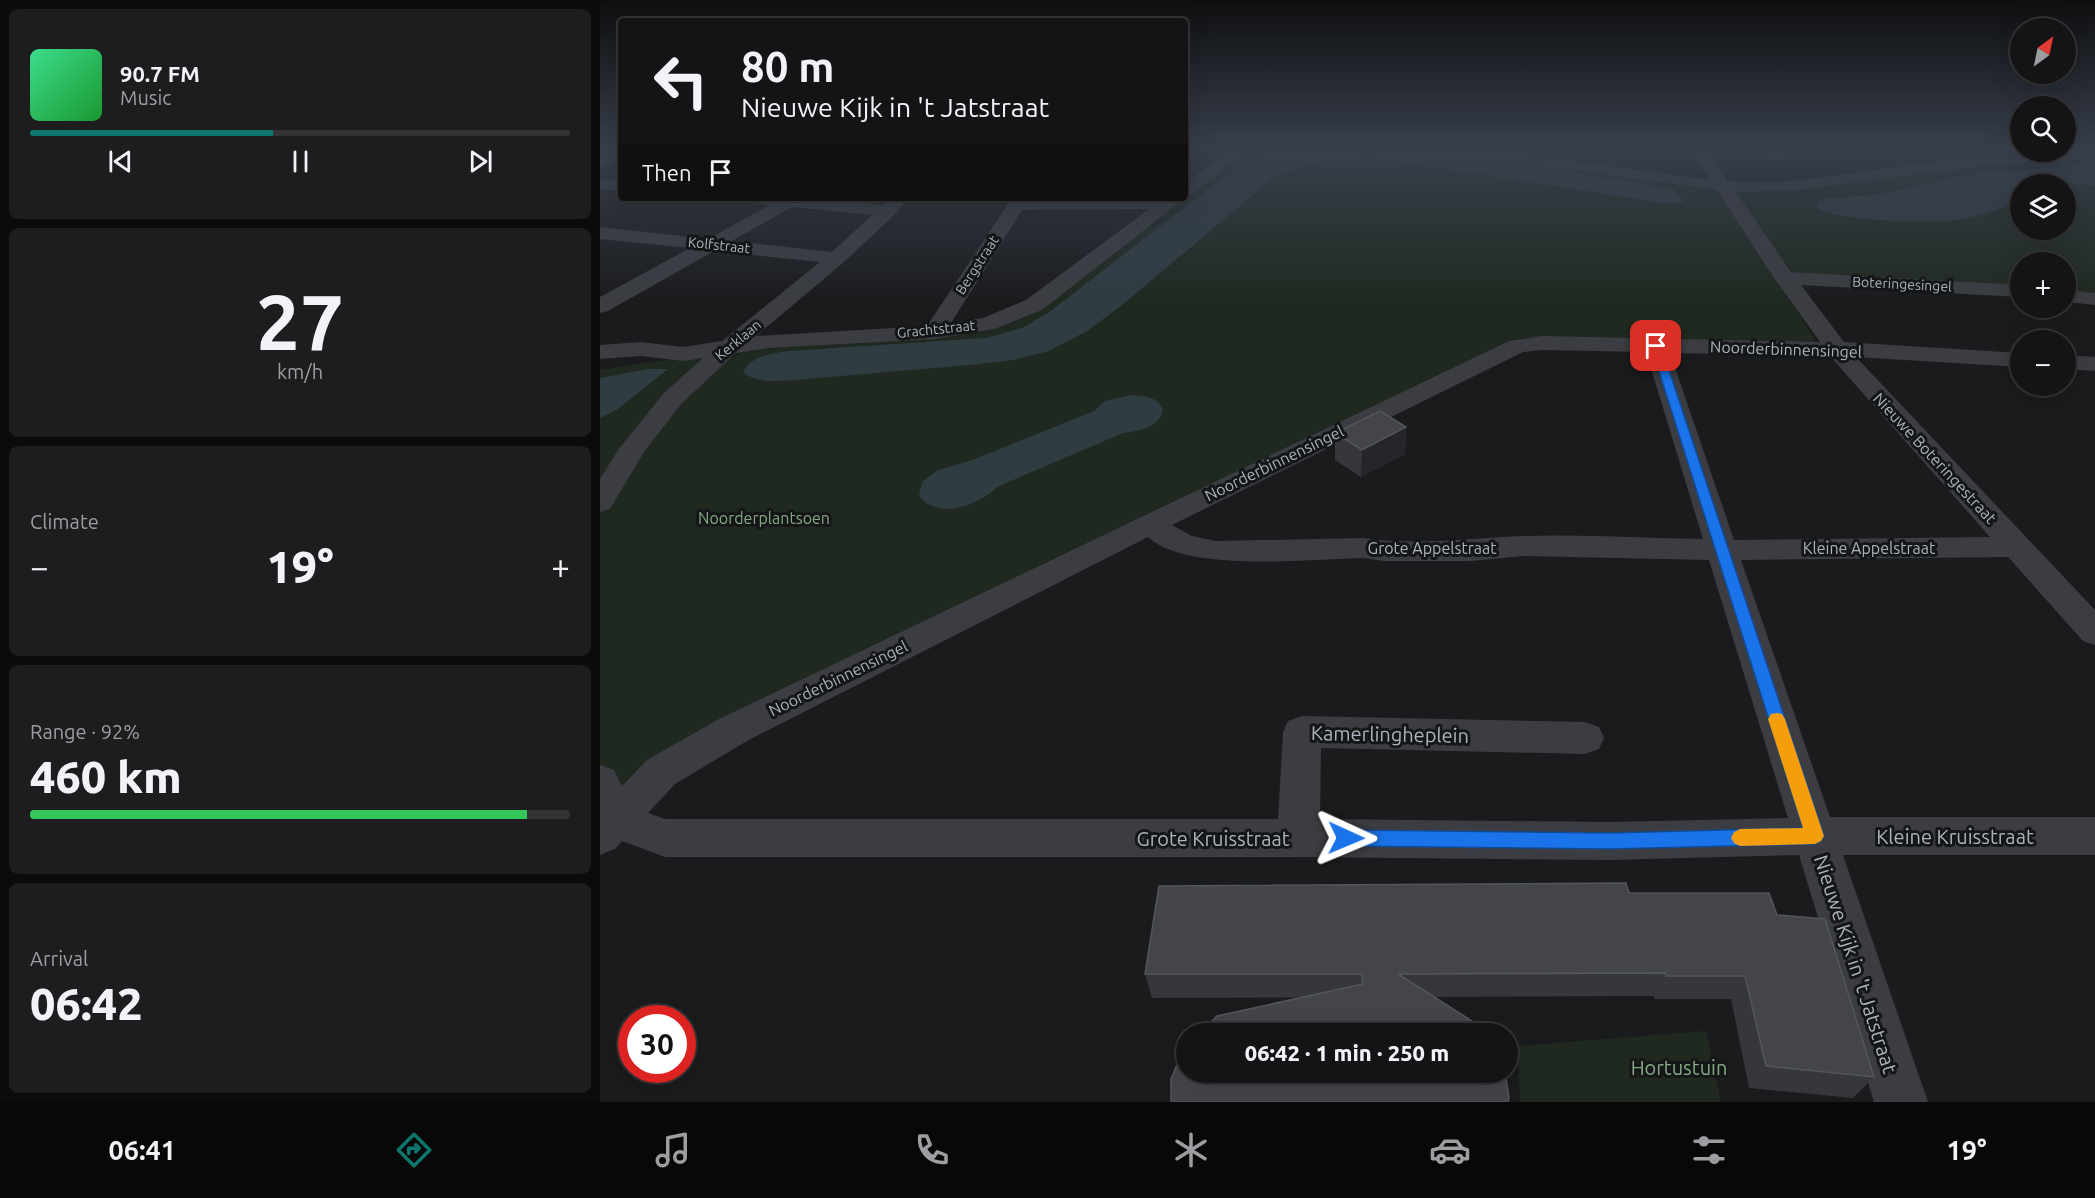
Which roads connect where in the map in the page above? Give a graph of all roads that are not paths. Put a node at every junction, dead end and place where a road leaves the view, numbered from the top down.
1 (1732, 199) edge
2 (791, 201) edge
3 (818, 201) edge
4 (1121, 201) edge
5 (1172, 201) edge
6 (1018, 202) edge
7 (894, 204) edge
8 (600, 233) edge
9 (712, 244) junction
10 (837, 258) junction
11 (1784, 278) junction
12 (2010, 290) edge
13 (2076, 297) edge
14 (2095, 299) edge
15 (606, 300) edge
16 (934, 332) junction
17 (1656, 346) junction
18 (729, 347) junction
19 (1836, 349) junction
20 (600, 352) edge
21 (683, 354) junction
22 (2010, 359) edge
23 (2076, 363) edge
24 (2095, 364) edge
25 (600, 365) edge
26 (600, 503) edge
27 (1151, 523) junction
28 (2017, 547) junction
29 (1721, 550) junction
30 (2095, 632) edge
31 (1585, 738) dead end
32 (605, 812) edge
33 (1815, 836) junction
34 (2095, 836) edge
35 (1298, 838) junction
36 (1901, 1102) edge

1 - 11 street, Nieuwe Boteringestraat
2 - 9 street
3 - 7 street
4 - 5 street
4 - 6 street
5 - 16 street, Grachtstraat
6 - 16 street, Bergstraat
7 - 10 street, Kerklaan
8 - 9 street, Kolfstraat
9 - 10 street, Kolfstraat
9 - 15 street
10 - 18 street, Kerklaan
11 - 12 street, Boteringesingel
11 - 19 street, Nieuwe Boteringestraat
13 - 14 street
16 - 18 street, Grachtstraat
17 - 19 street, Noorderbinnensingel
17 - 27 street, Noorderbinnensingel
17 - 29 street, Nieuwe Kijk in 't Jatstraat
18 - 21 street, Grachtstraat
18 - 26 street, Kerklaan
19 - 22 street, Noorderbinnensingel
19 - 28 street, Nieuwe Boteringestraat
20 - 21 street
21 - 25 street
23 - 24 street
27 - 29 street, Grote Appelstraat
27 - 32 street, Noorderbinnensingel
28 - 29 street, Kleine Appelstraat
28 - 30 street, Nieuwe Boteringestraat
29 - 33 street, Nieuwe Kijk in 't Jatstraat
31 - 35 street, Kamerlingheplein
32 - 35 street, Grote Kruisstraat
33 - 34 street, Kleine Kruisstraat
33 - 35 street, Grote Kruisstraat
33 - 36 street, Nieuwe Kijk in 't Jatstraat

